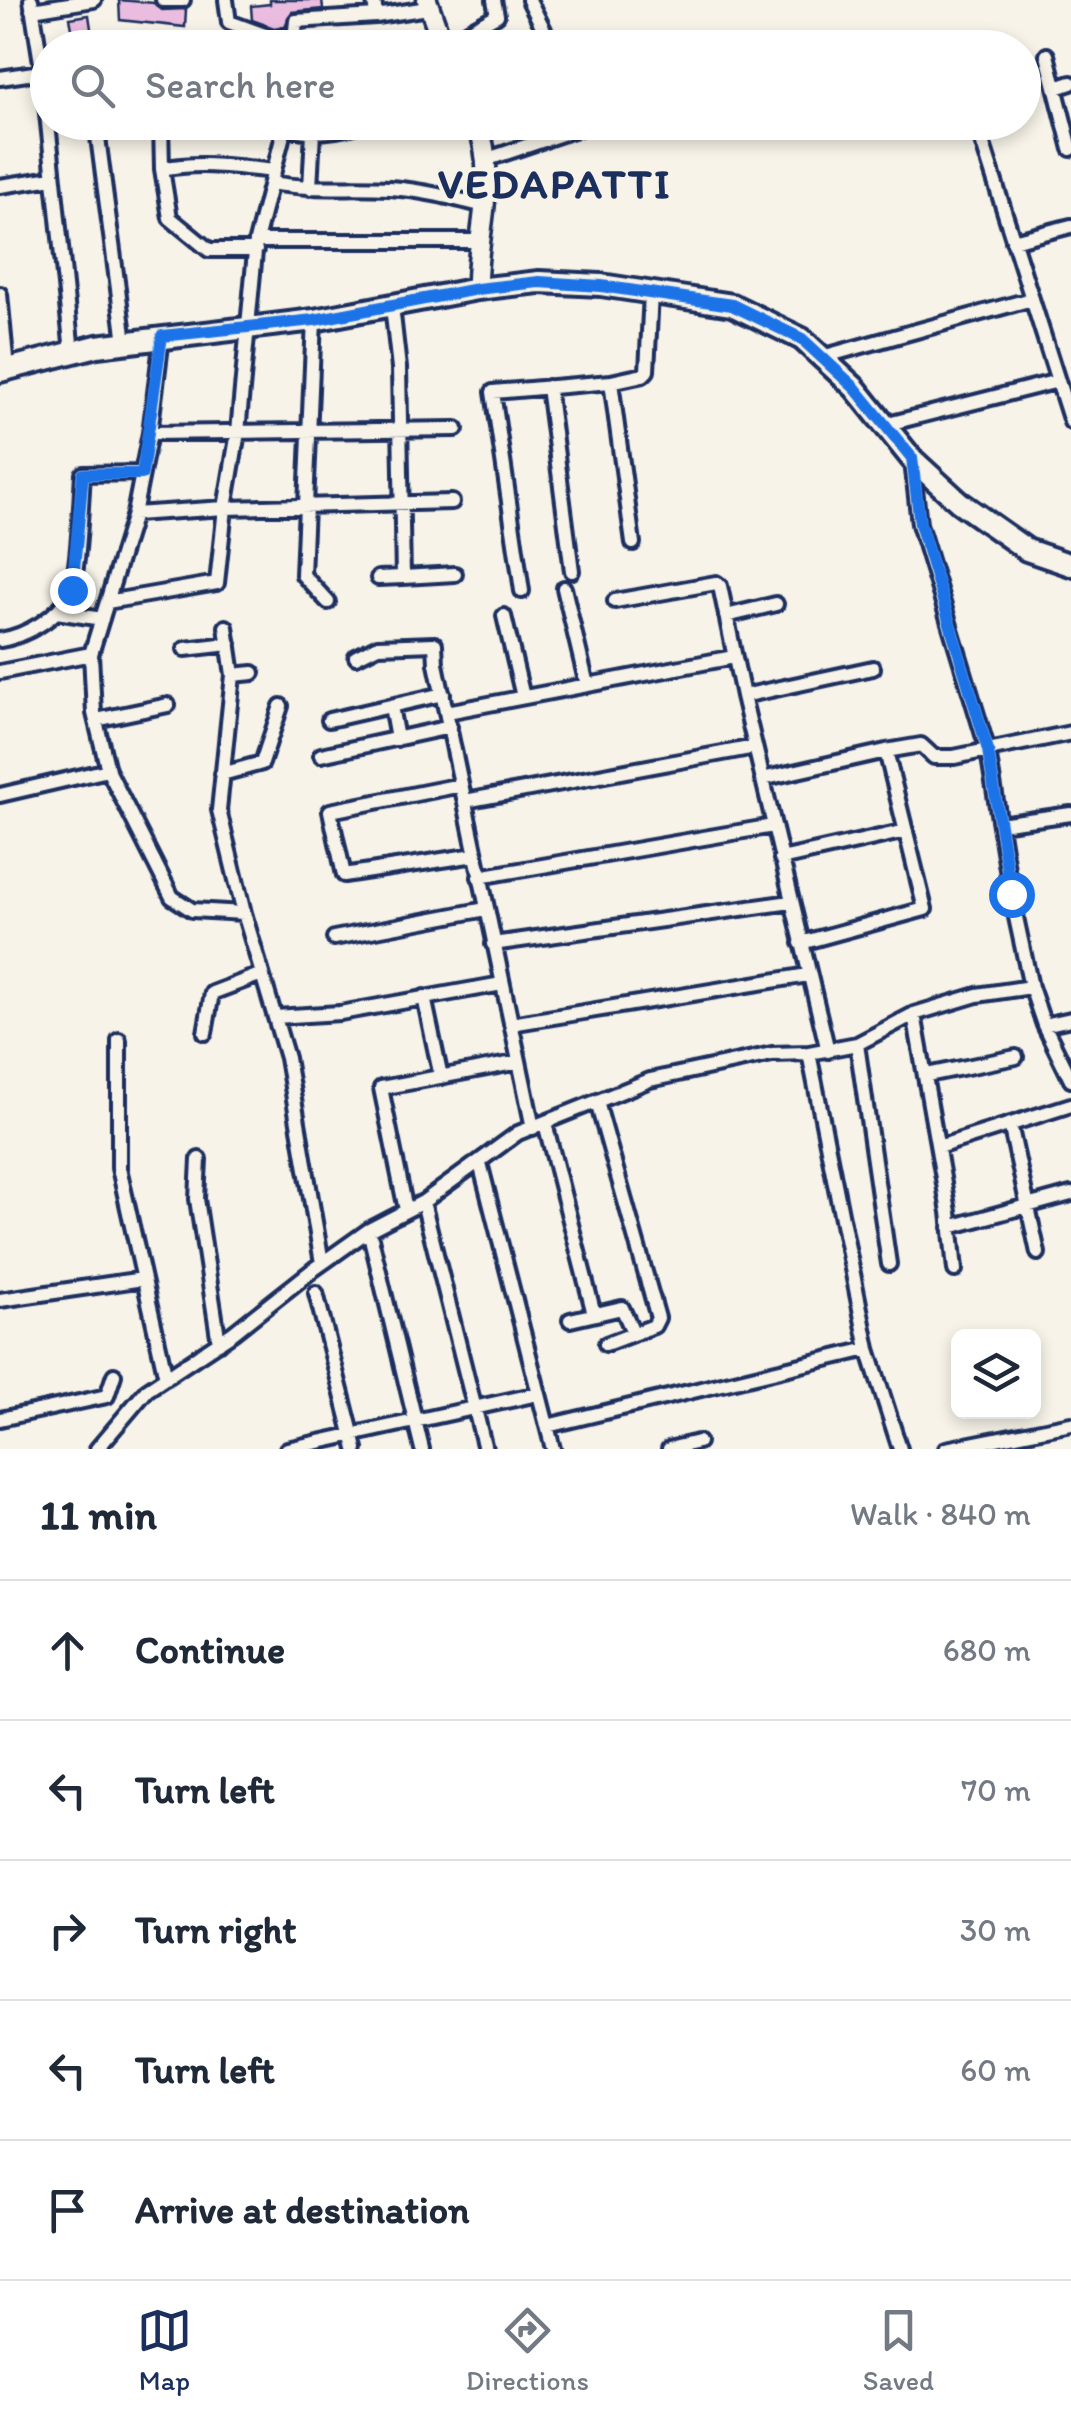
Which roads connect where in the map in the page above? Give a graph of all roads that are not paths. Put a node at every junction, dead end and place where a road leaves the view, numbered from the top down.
1 (94, 0) edge
2 (163, 0) edge
3 (183, 0) edge
4 (226, 0) edge
5 (374, 0) edge
6 (494, 0) edge
7 (528, 0) edge
8 (427, 4) edge
9 (32, 5) edge
10 (376, 16) junction
11 (35, 30) edge
12 (250, 30) edge
13 (295, 30) edge
14 (437, 30) edge
15 (471, 30) edge
16 (544, 30) edge
17 (1048, 55) dead end
18 (30, 74) edge
19 (0, 78) edge
20 (1071, 83) edge
21 (1056, 88) junction
22 (49, 140) edge
23 (98, 140) edge
24 (161, 140) edge
25 (280, 140) edge
26 (313, 140) edge
27 (484, 140) edge
28 (546, 140) edge
29 (982, 140) edge
30 (1071, 149) edge
31 (485, 160) junction
32 (162, 168) junction
33 (272, 177) junction
34 (53, 178) junction
35 (0, 186) edge
36 (310, 188) junction
37 (484, 206) junction
38 (1071, 226) edge
39 (1014, 241) junction
40 (478, 242) junction
41 (256, 246) junction
42 (477, 289) junction
43 (651, 293) junction
44 (0, 294) edge
45 (1032, 299) junction
46 (392, 306) junction
47 (314, 320) junction
48 (248, 327) junction
49 (162, 336) junction
50 (125, 342) junction
51 (72, 352) junction
52 (822, 358) junction
53 (4, 370) edge
54 (1058, 381) junction
55 (611, 382) junction
56 (548, 387) junction
57 (1071, 422) edge
58 (884, 426) junction
59 (398, 428) junction
60 (456, 429) dead end
61 (310, 430) junction
62 (238, 432) junction
63 (150, 433) junction
64 (912, 458) junction
65 (142, 474) junction
66 (452, 502) dead end
67 (402, 504) junction
68 (225, 508) junction
69 (306, 508) junction
70 (134, 514) junction
71 (633, 543) dead end
72 (1071, 565) edge
73 (572, 571) dead end
74 (455, 574) dead end
75 (403, 577) junction
76 (378, 578) dead end
77 (564, 588) dead end
78 (522, 591) dead end
79 (614, 601) dead end
80 (107, 602) junction
81 (328, 602) dead end
82 (776, 604) dead end
83 (57, 612) junction
84 (504, 616) dead end
85 (726, 616) junction
86 (102, 619) junction
87 (226, 627) dead end
88 (0, 640) edge
89 (229, 644) junction
90 (185, 649) dead end
91 (91, 654) junction
92 (356, 657) dead end
93 (734, 657) junction
94 (873, 668) dead end
95 (0, 672) edge
96 (254, 672) dead end
97 (233, 675) junction
98 (587, 685) junction
99 (443, 694) junction
100 (743, 696) junction
101 (523, 697) junction
102 (168, 705) dead end
103 (281, 706) dead end
104 (391, 706) junction
105 (447, 712) junction
106 (96, 720) junction
107 (329, 720) dead end
108 (450, 727) junction
109 (1071, 733) edge
110 (397, 738) junction
111 (755, 747) junction
112 (988, 750) junction
113 (886, 751) junction
114 (321, 755) dead end
115 (108, 770) junction
116 (222, 774) junction
117 (762, 779) junction
118 (462, 785) junction
119 (0, 795) edge
120 (465, 801) junction
121 (1071, 814) edge
122 (1000, 824) junction
123 (773, 826) junction
124 (906, 831) junction
125 (475, 855) junction
126 (781, 860) junction
127 (479, 877) junction
128 (791, 902) junction
129 (486, 909) junction
130 (244, 913) junction
131 (334, 938) dead end
132 (801, 943) junction
133 (494, 944) junction
134 (262, 974) junction
135 (808, 975) junction
136 (502, 984) junction
137 (1032, 987) junction
138 (424, 998) junction
139 (914, 1014) junction
140 (275, 1017) junction
141 (1071, 1019) edge
142 (511, 1024) junction
143 (1044, 1025) junction
144 (205, 1033) dead end
145 (118, 1040) dead end
146 (857, 1044) junction
147 (828, 1050) junction
148 (809, 1054) junction
149 (1016, 1057) dead end
150 (519, 1062) junction
151 (1066, 1066) edge
152 (927, 1075) junction
153 (441, 1077) junction
154 (1071, 1080) edge
155 (597, 1102) junction
156 (1071, 1105) edge
157 (1010, 1124) junction
158 (539, 1125) junction
159 (938, 1146) junction
160 (199, 1159) dead end
161 (480, 1163) junction
162 (1071, 1194) edge
163 (423, 1202) junction
164 (1028, 1207) junction
165 (406, 1210) junction
166 (950, 1227) junction
167 (369, 1230) junction
168 (1038, 1253) dead end
169 (322, 1263) junction
170 (889, 1264) dead end
171 (955, 1270) dead end
172 (144, 1279) junction
173 (316, 1293) dead end
174 (0, 1300) edge
175 (594, 1314) junction
176 (570, 1320) dead end
177 (633, 1332) junction
178 (219, 1343) junction
179 (606, 1344) dead end
180 (868, 1349) junction
181 (114, 1375) dead end
182 (166, 1378) junction
183 (538, 1394) junction
184 (474, 1408) junction
185 (0, 1419) edge
186 (415, 1422) junction
187 (1071, 1424) edge
188 (548, 1426) junction
189 (355, 1442) edge
190 (698, 1442) dead end
191 (97, 1449) edge
192 (287, 1449) edge
193 (422, 1449) edge
194 (485, 1449) edge
195 (553, 1449) edge
196 (669, 1449) edge
197 (900, 1449) edge
198 (946, 1449) edge

1 - 9 street
2 - 3 street
4 - 12 street
5 - 10 street
6 - 15 street
7 - 16 street
8 - 10 street
8 - 14 street
9 - 11 street
10 - 13 street
17 - 21 street
18 - 19 street
20 - 21 street
21 - 30 street
22 - 34 street
23 - 50 street
24 - 32 street
25 - 33 street
26 - 36 street
27 - 31 street
28 - 31 street
29 - 39 street
31 - 37 street
32 - 33 street
32 - 41 street
33 - 36 street
33 - 41 street
34 - 35 street
34 - 51 street
36 - 37 street
37 - 40 street
38 - 39 street
39 - 45 street
40 - 41 street
40 - 42 street
41 - 48 street
42 - 43 main road
42 - 46 main road
43 - 52 main road
43 - 55 street
44 - 53 street
45 - 52 street
45 - 54 street
46 - 47 main road
46 - 59 street
47 - 48 main road
47 - 61 street
48 - 49 main road
48 - 62 street
49 - 50 main road
49 - 63 street
50 - 51 main road
51 - 53 main road
52 - 58 main road
54 - 57 street
54 - 58 street
55 - 56 street
55 - 71 street
56 - 73 street
56 - 78 street
58 - 64 main road
59 - 60 street
59 - 61 street
59 - 67 street
61 - 62 street
61 - 69 street
62 - 63 street
62 - 68 street
63 - 65 street
64 - 72 main road
64 - 112 street
65 - 70 street
65 - 83 street
66 - 67 street
67 - 69 street
67 - 75 street
68 - 69 street
68 - 70 street
68 - 80 street
69 - 81 street
70 - 80 street
74 - 75 street
75 - 76 street
77 - 98 street
79 - 85 street
80 - 86 street
82 - 85 street
83 - 86 street
83 - 88 street
84 - 101 street
85 - 93 street
86 - 91 street
87 - 89 street
89 - 90 street
89 - 97 street
91 - 95 street
91 - 106 street
92 - 99 street
93 - 98 street
93 - 100 street
94 - 100 street
96 - 97 street
97 - 116 street
98 - 101 street
99 - 104 street
99 - 105 street
100 - 111 street
101 - 105 street
102 - 106 street
103 - 116 street
104 - 107 street
104 - 110 street
105 - 108 street
106 - 115 street
108 - 110 street
108 - 118 street
109 - 112 street
110 - 114 street
111 - 117 street
111 - 120 street
112 - 113 street
112 - 122 street
113 - 117 street
113 - 124 street
115 - 119 street
115 - 130 street
116 - 130 street
117 - 123 street
118 - 120 street
118 - 125 street
120 - 125 street
121 - 122 street
122 - 137 street
123 - 126 street
123 - 127 street
124 - 126 street
124 - 132 street
125 - 127 street
126 - 128 street
127 - 129 street
128 - 132 street
128 - 133 street
129 - 131 street
129 - 133 street
130 - 134 street
132 - 135 street
133 - 136 street
134 - 140 street
134 - 144 street
135 - 142 street
135 - 147 street
136 - 138 street
136 - 142 street
137 - 139 street
137 - 143 street
138 - 140 street
138 - 153 street
139 - 146 street
139 - 152 street
140 - 169 street
141 - 143 street
142 - 150 street
143 - 151 street
145 - 172 street
146 - 147 street
146 - 170 street
147 - 148 street
148 - 155 street
148 - 180 street
149 - 152 street
150 - 153 street
150 - 158 street
151 - 154 street
152 - 159 street
153 - 165 street
155 - 158 street
155 - 177 street
156 - 157 street
157 - 159 street
157 - 164 street
158 - 161 street
158 - 175 street
159 - 166 street
160 - 178 street
161 - 163 street
161 - 183 street
162 - 164 street
163 - 165 street
163 - 184 street
164 - 166 street
164 - 168 street
165 - 167 street
166 - 171 street
167 - 169 street
167 - 186 street
169 - 178 street
172 - 174 street
172 - 182 street
173 - 189 street
175 - 176 street
175 - 177 street
177 - 179 street
178 - 182 street
180 - 188 street
180 - 197 street
181 - 185 street
182 - 191 street
183 - 184 street
183 - 188 street
184 - 186 street
184 - 194 street
186 - 189 street
186 - 193 street
187 - 198 street
188 - 195 street
189 - 192 street
190 - 196 street

